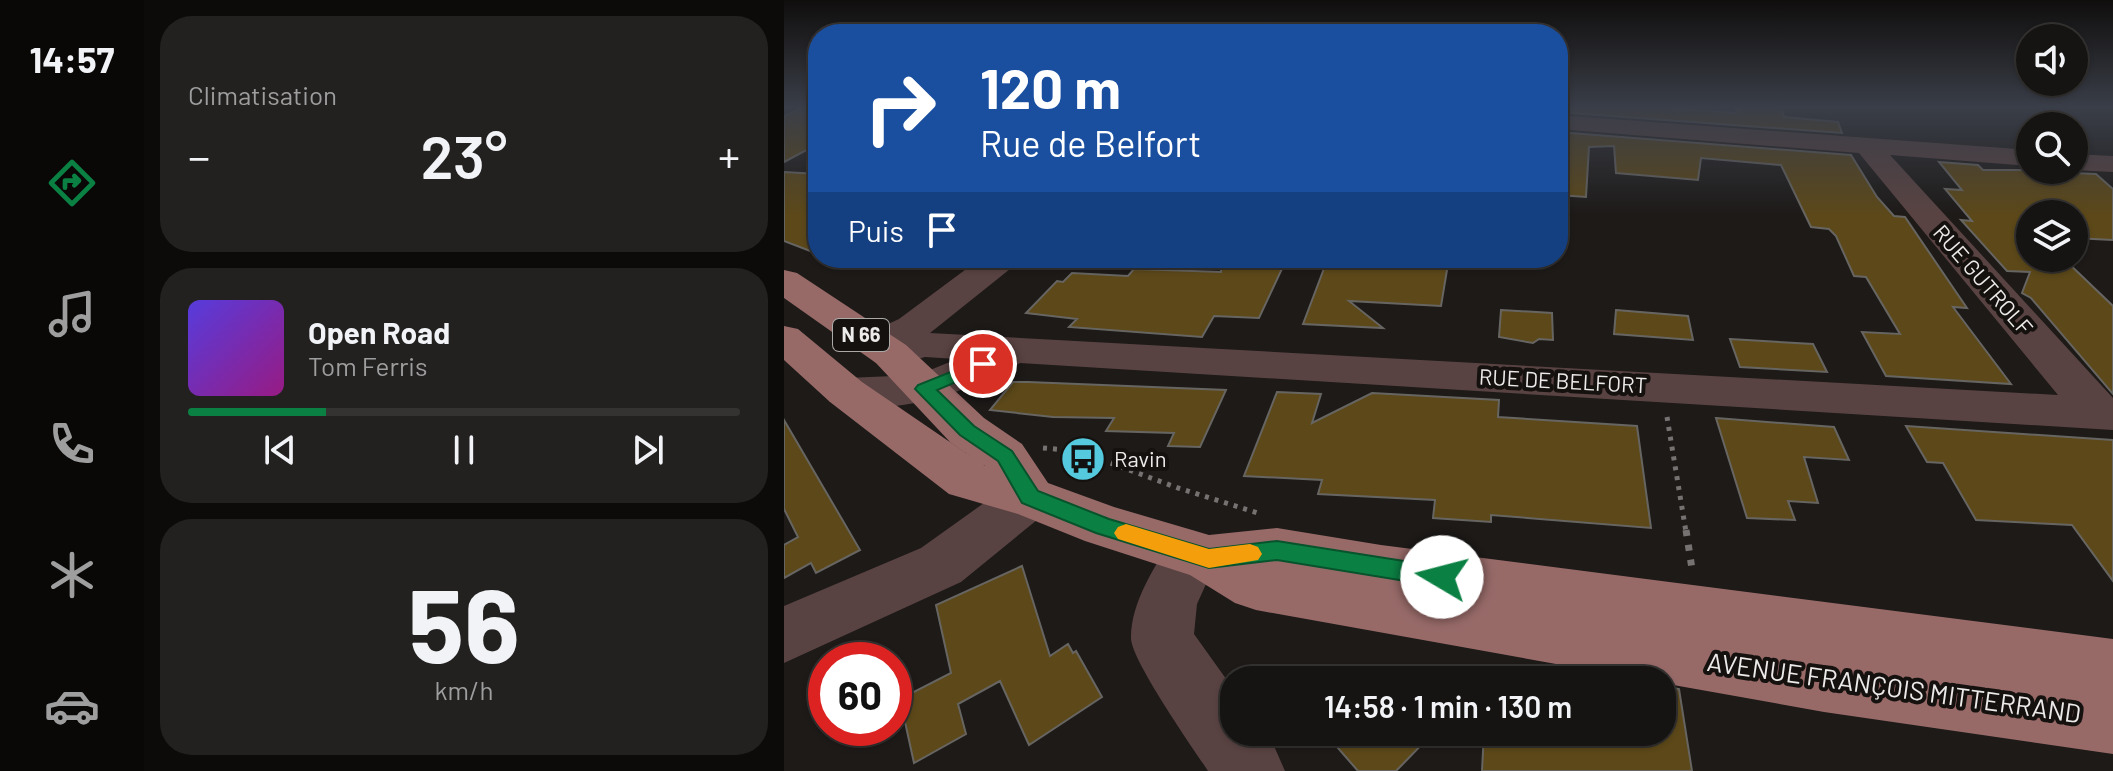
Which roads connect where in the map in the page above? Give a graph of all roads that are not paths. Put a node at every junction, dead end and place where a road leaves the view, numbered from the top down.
1 (1818, 143) edge
2 (1868, 147) junction
3 (2016, 157) edge
4 (2088, 163) edge
5 (2113, 164) edge
6 (990, 268) edge
7 (786, 288) edge
8 (784, 338) edge
9 (897, 363) junction
10 (846, 392) junction
11 (2105, 414) edge
12 (1030, 497) junction
13 (1200, 556) junction
14 (784, 635) edge
15 (2113, 669) edge
16 (2113, 720) edge
17 (1249, 771) edge

1 - 2 street
2 - 3 street
2 - 11 street, RUE GUTROLF
4 - 5 street
6 - 9 street
7 - 9 main road, N 66
8 - 10 main road, N 66
9 - 10 street
9 - 11 street, RUE DE BELFORT
9 - 12 main road
10 - 12 main road, AVENUE FRANÇOIS MITTERRAND
12 - 13 main road, AVENUE FRANÇOIS MITTERRAND
12 - 14 street
13 - 15 main road, AVENUE FRANÇOIS MITTERRAND
13 - 16 main road, AVENUE FRANÇOIS MITTERRAND
13 - 17 street

